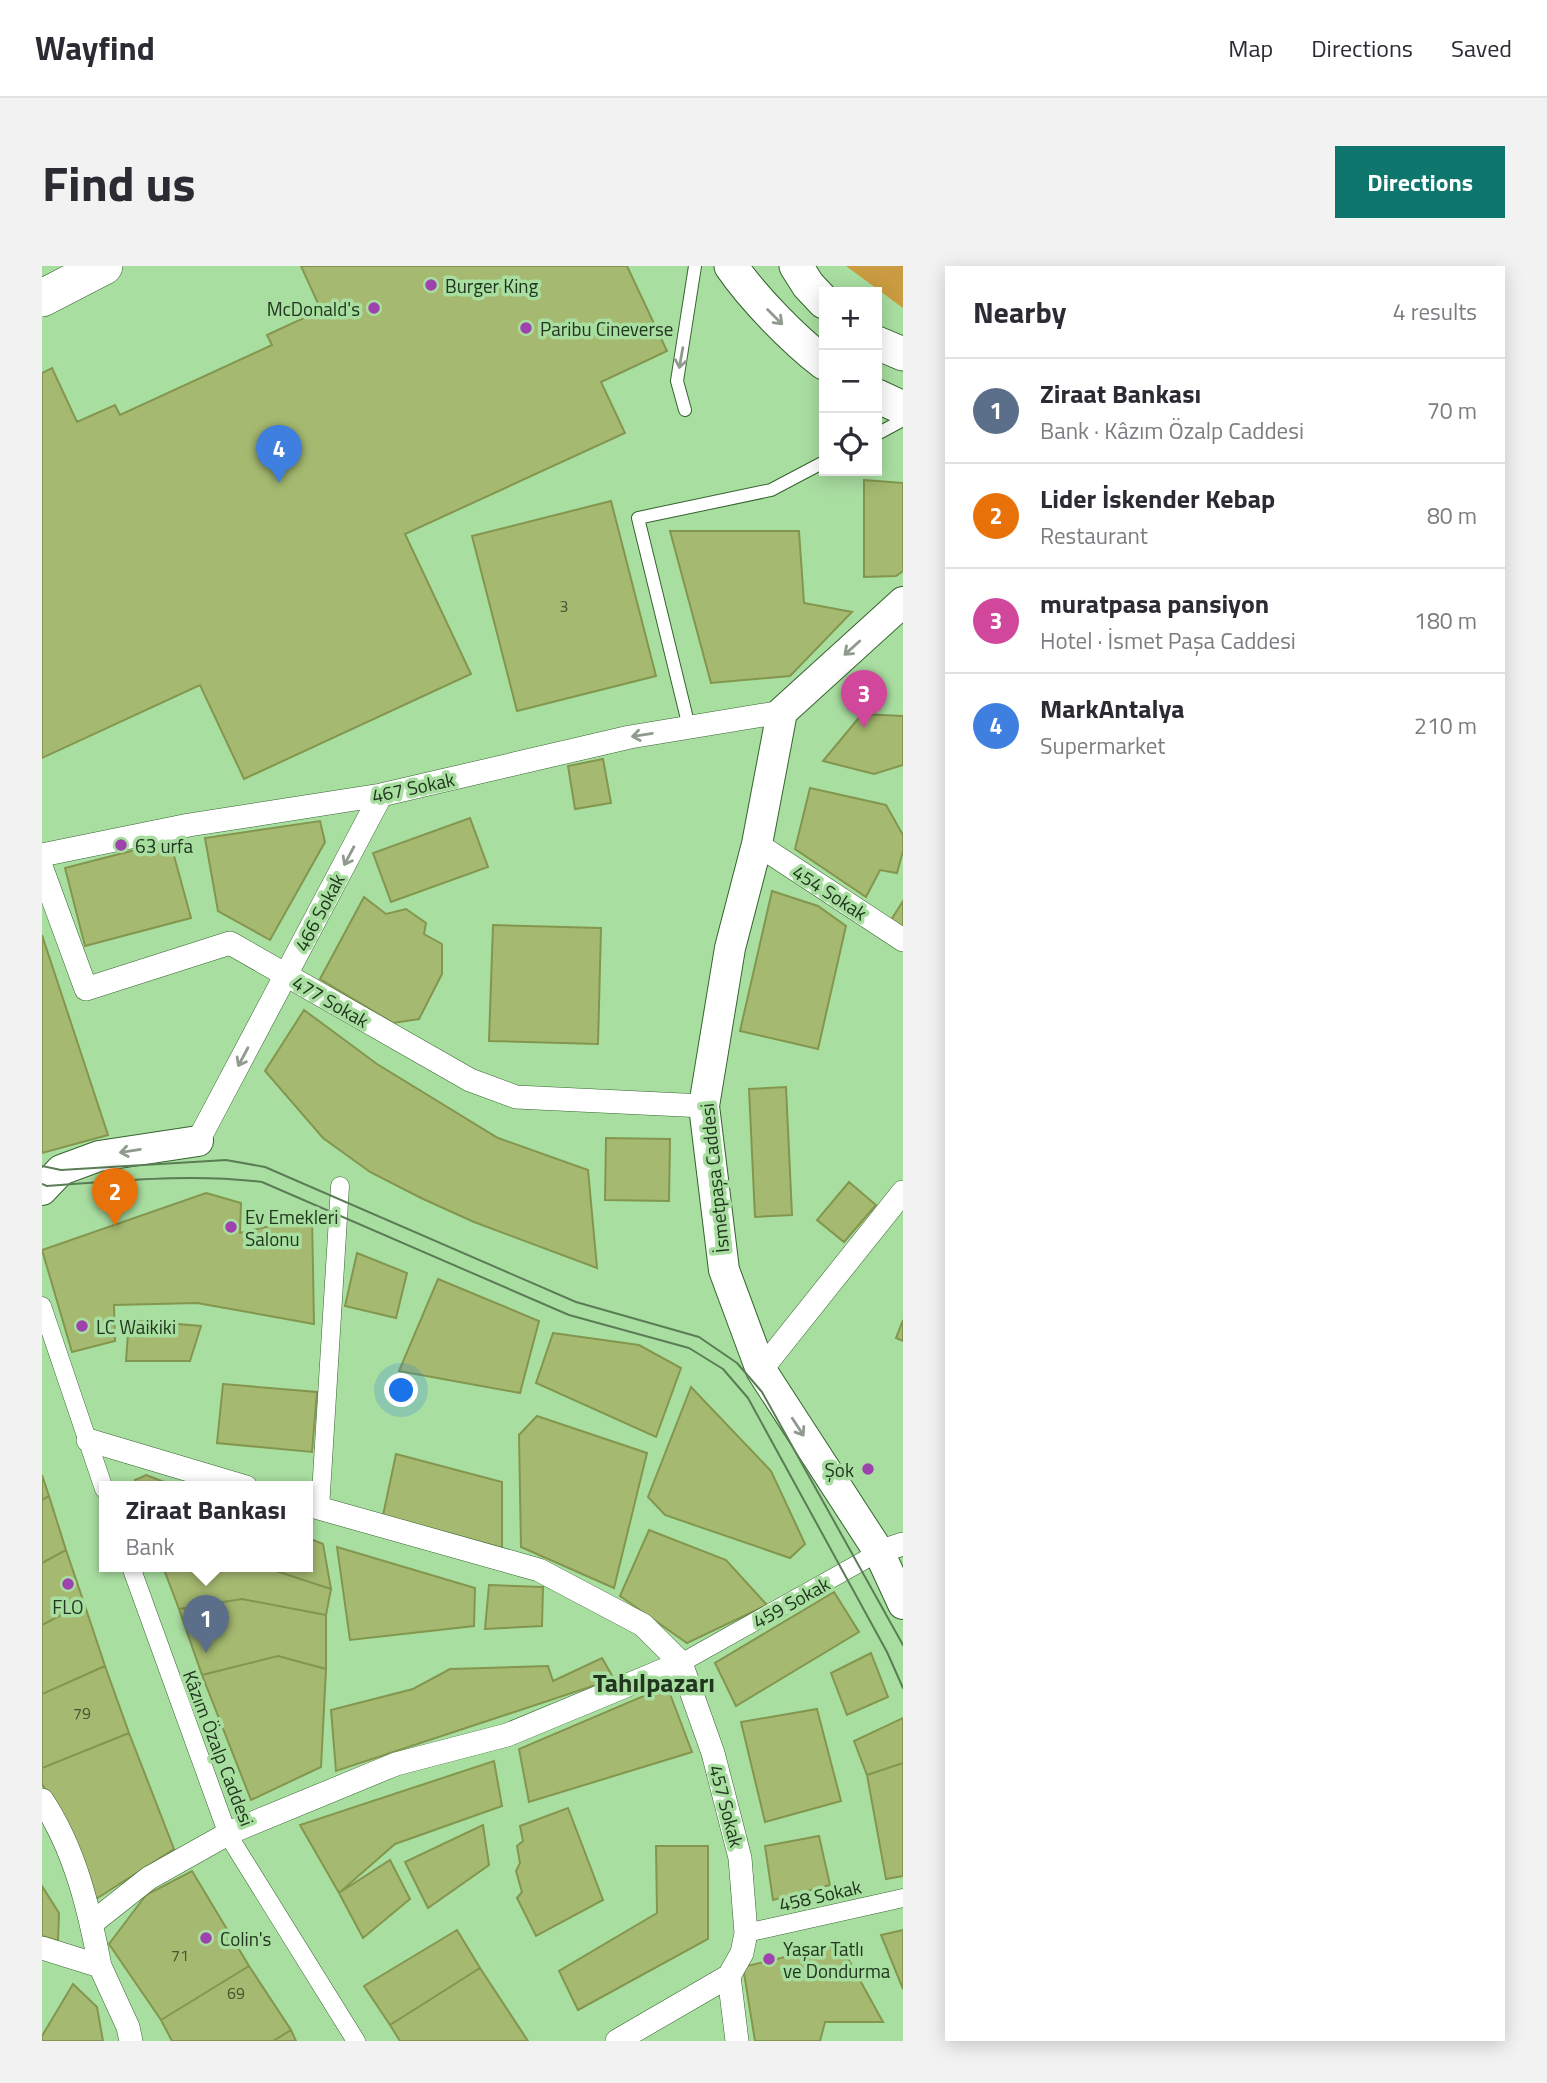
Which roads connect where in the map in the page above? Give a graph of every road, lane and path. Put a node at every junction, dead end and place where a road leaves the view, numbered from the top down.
1 (104, 266) edge
2 (695, 266) edge
3 (731, 266) edge
4 (796, 266) edge
5 (819, 297) edge
6 (42, 298) edge
7 (882, 345) edge
8 (903, 354) edge
9 (819, 359) edge
10 (882, 398) edge
11 (903, 408) edge
12 (685, 410) dead end
13 (903, 420) edge
14 (882, 431) edge
15 (819, 465) edge
16 (903, 602) edge
17 (782, 712) junction
18 (689, 727) junction
19 (381, 795) junction
20 (757, 844) junction
21 (42, 855) edge
22 (42, 869) edge
23 (903, 940) edge
24 (286, 975) junction
25 (704, 1106) junction
26 (198, 1141) joint
27 (340, 1186) dead end
28 (42, 1190) edge
29 (903, 1192) edge
30 (42, 1306) edge
31 (761, 1370) junction
32 (88, 1440) junction
33 (101, 1481) edge
34 (226, 1481) edge
35 (314, 1507) edge
36 (891, 1548) edge
37 (133, 1572) edge
38 (903, 1604) edge
39 (681, 1663) junction
40 (42, 1800) edge
41 (228, 1835) junction
42 (903, 1898) edge
43 (92, 1923) junction
44 (744, 1943) junction
45 (42, 1948) edge
46 (100, 1966) junction
47 (729, 1976) junction
48 (131, 2041) edge
49 (356, 2041) edge
50 (617, 2041) edge
51 (737, 2041) edge

1 - 6 main road
2 -> 12 lane
3 -> 9 main road
4 - 5 main road
7 - 8 main road
10 - 11 main road
13 - 14 lane
15 - 18 lane
16 -> 17 street
17 - 18 street, 467 Sokak
17 - 20 street, İsmetpaşa Caddesi
18 -> 19 street, 467 Sokak
19 - 21 street, 467 Sokak
19 -> 24 street, 466 Sokak
20 - 23 street, 454 Sokak
20 - 25 street, İsmetpaşa Caddesi
22 - 24 street, 477 Sokak
24 - 25 street, 477 Sokak
24 -> 26 street, 466 Sokak
25 - 31 street, İsmetpaşa Caddesi
26 -> 28 street
27 - 35 street
29 - 31 street
30 - 32 street
31 -> 36 street, İsmetpaşa Caddesi
32 - 33 street
32 - 34 street
35 - 39 street
36 - 38 street, İsmetpaşa Caddesi
36 - 39 street, 459 Sokak
37 - 41 street, Kâzım Özalp Caddesi
39 - 41 street
39 - 44 street, 457 Sokak
40 - 43 street
41 - 43 street
41 - 49 street, Kâzım Özalp Caddesi
42 - 44 street, 458 Sokak
43 - 46 street
44 - 47 street
45 - 46 street
46 - 48 street
47 - 50 street
47 - 51 street

